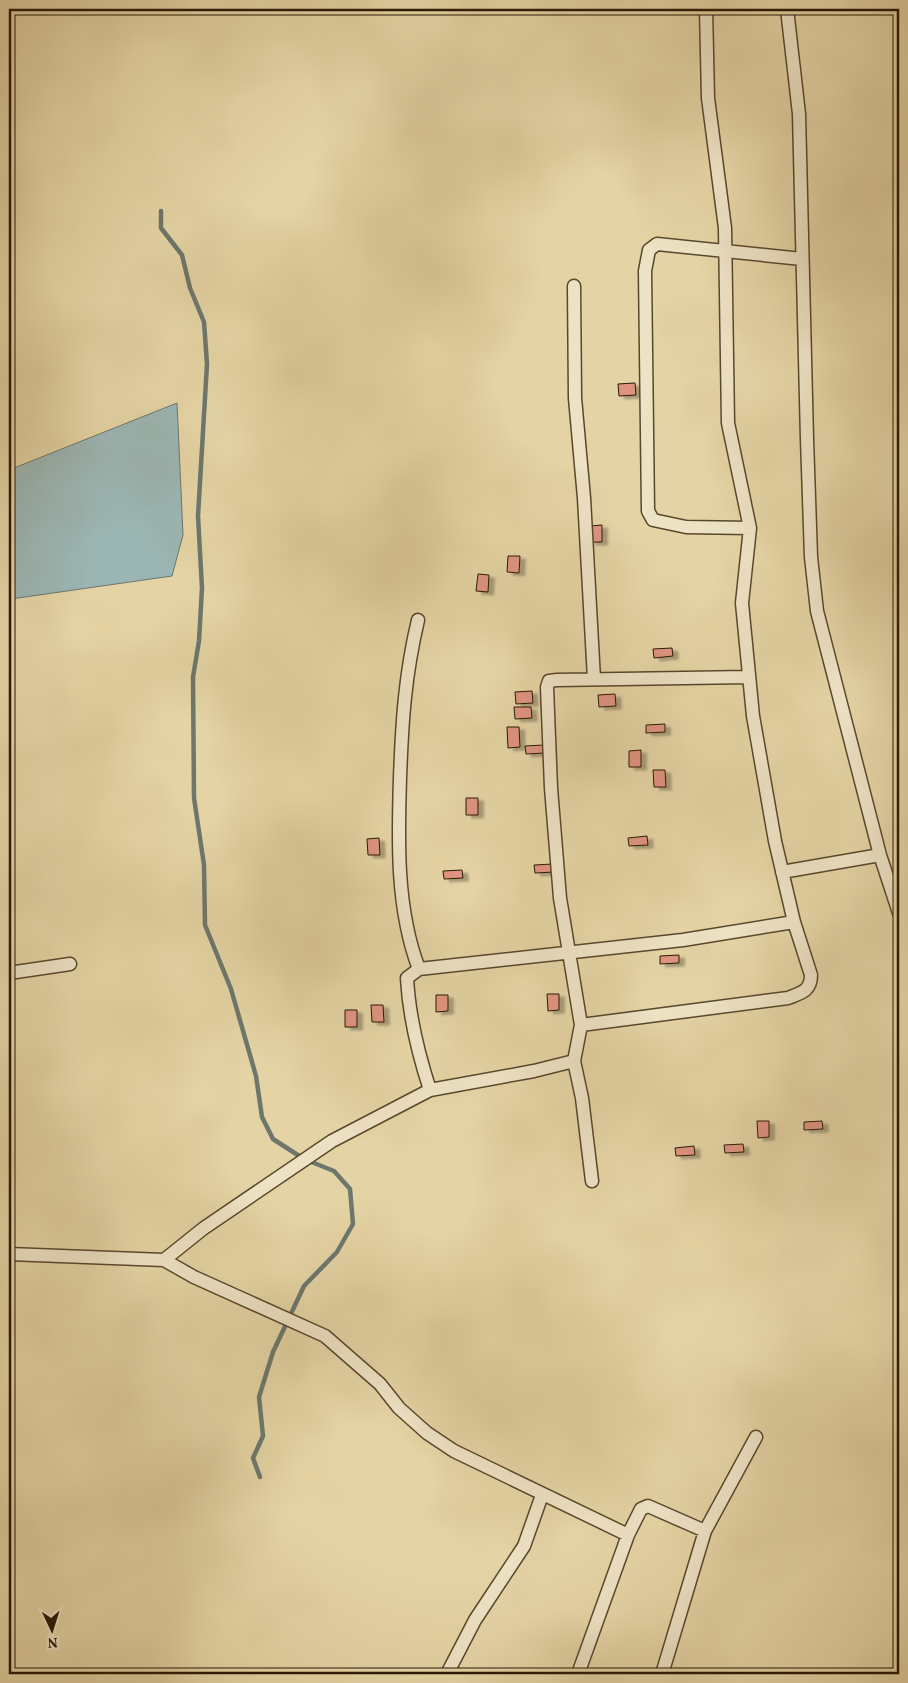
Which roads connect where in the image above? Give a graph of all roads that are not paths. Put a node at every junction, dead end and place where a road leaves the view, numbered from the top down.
1 (706, 9) edge
2 (787, 9) edge
3 (726, 251) junction
4 (802, 259) junction
5 (574, 286) dead end
6 (750, 528) junction
7 (418, 620) dead end
8 (748, 677) junction
9 (594, 679) junction
10 (880, 855) junction
11 (782, 872) junction
12 (899, 913) edge
13 (794, 922) junction
14 (569, 953) junction
15 (70, 964) dead end
16 (419, 969) junction
17 (9, 973) edge
18 (581, 1025) junction
19 (574, 1061) junction
20 (430, 1090) junction
21 (592, 1181) dead end
22 (9, 1254) edge
23 (164, 1260) junction
24 (756, 1437) dead end
25 (542, 1494) junction
26 (705, 1531) junction
27 (628, 1535) junction
28 (447, 1674) edge
29 (578, 1674) edge
30 (662, 1674) edge

1 - 3 street
2 - 4 street
3 - 4 street
3 - 6 street
3 - 6 street
4 - 10 street
5 - 9 street
6 - 8 street
7 - 16 street
8 - 9 street
8 - 11 street
9 - 14 street
10 - 11 street
10 - 12 street
11 - 13 street
13 - 14 street
13 - 18 street
14 - 16 street
14 - 18 street
15 - 17 street
16 - 20 street
18 - 19 street
19 - 20 street
19 - 21 street
20 - 23 street
22 - 23 street
23 - 25 street
24 - 26 street
25 - 27 street
25 - 28 street
26 - 27 street
26 - 30 street
27 - 29 street

